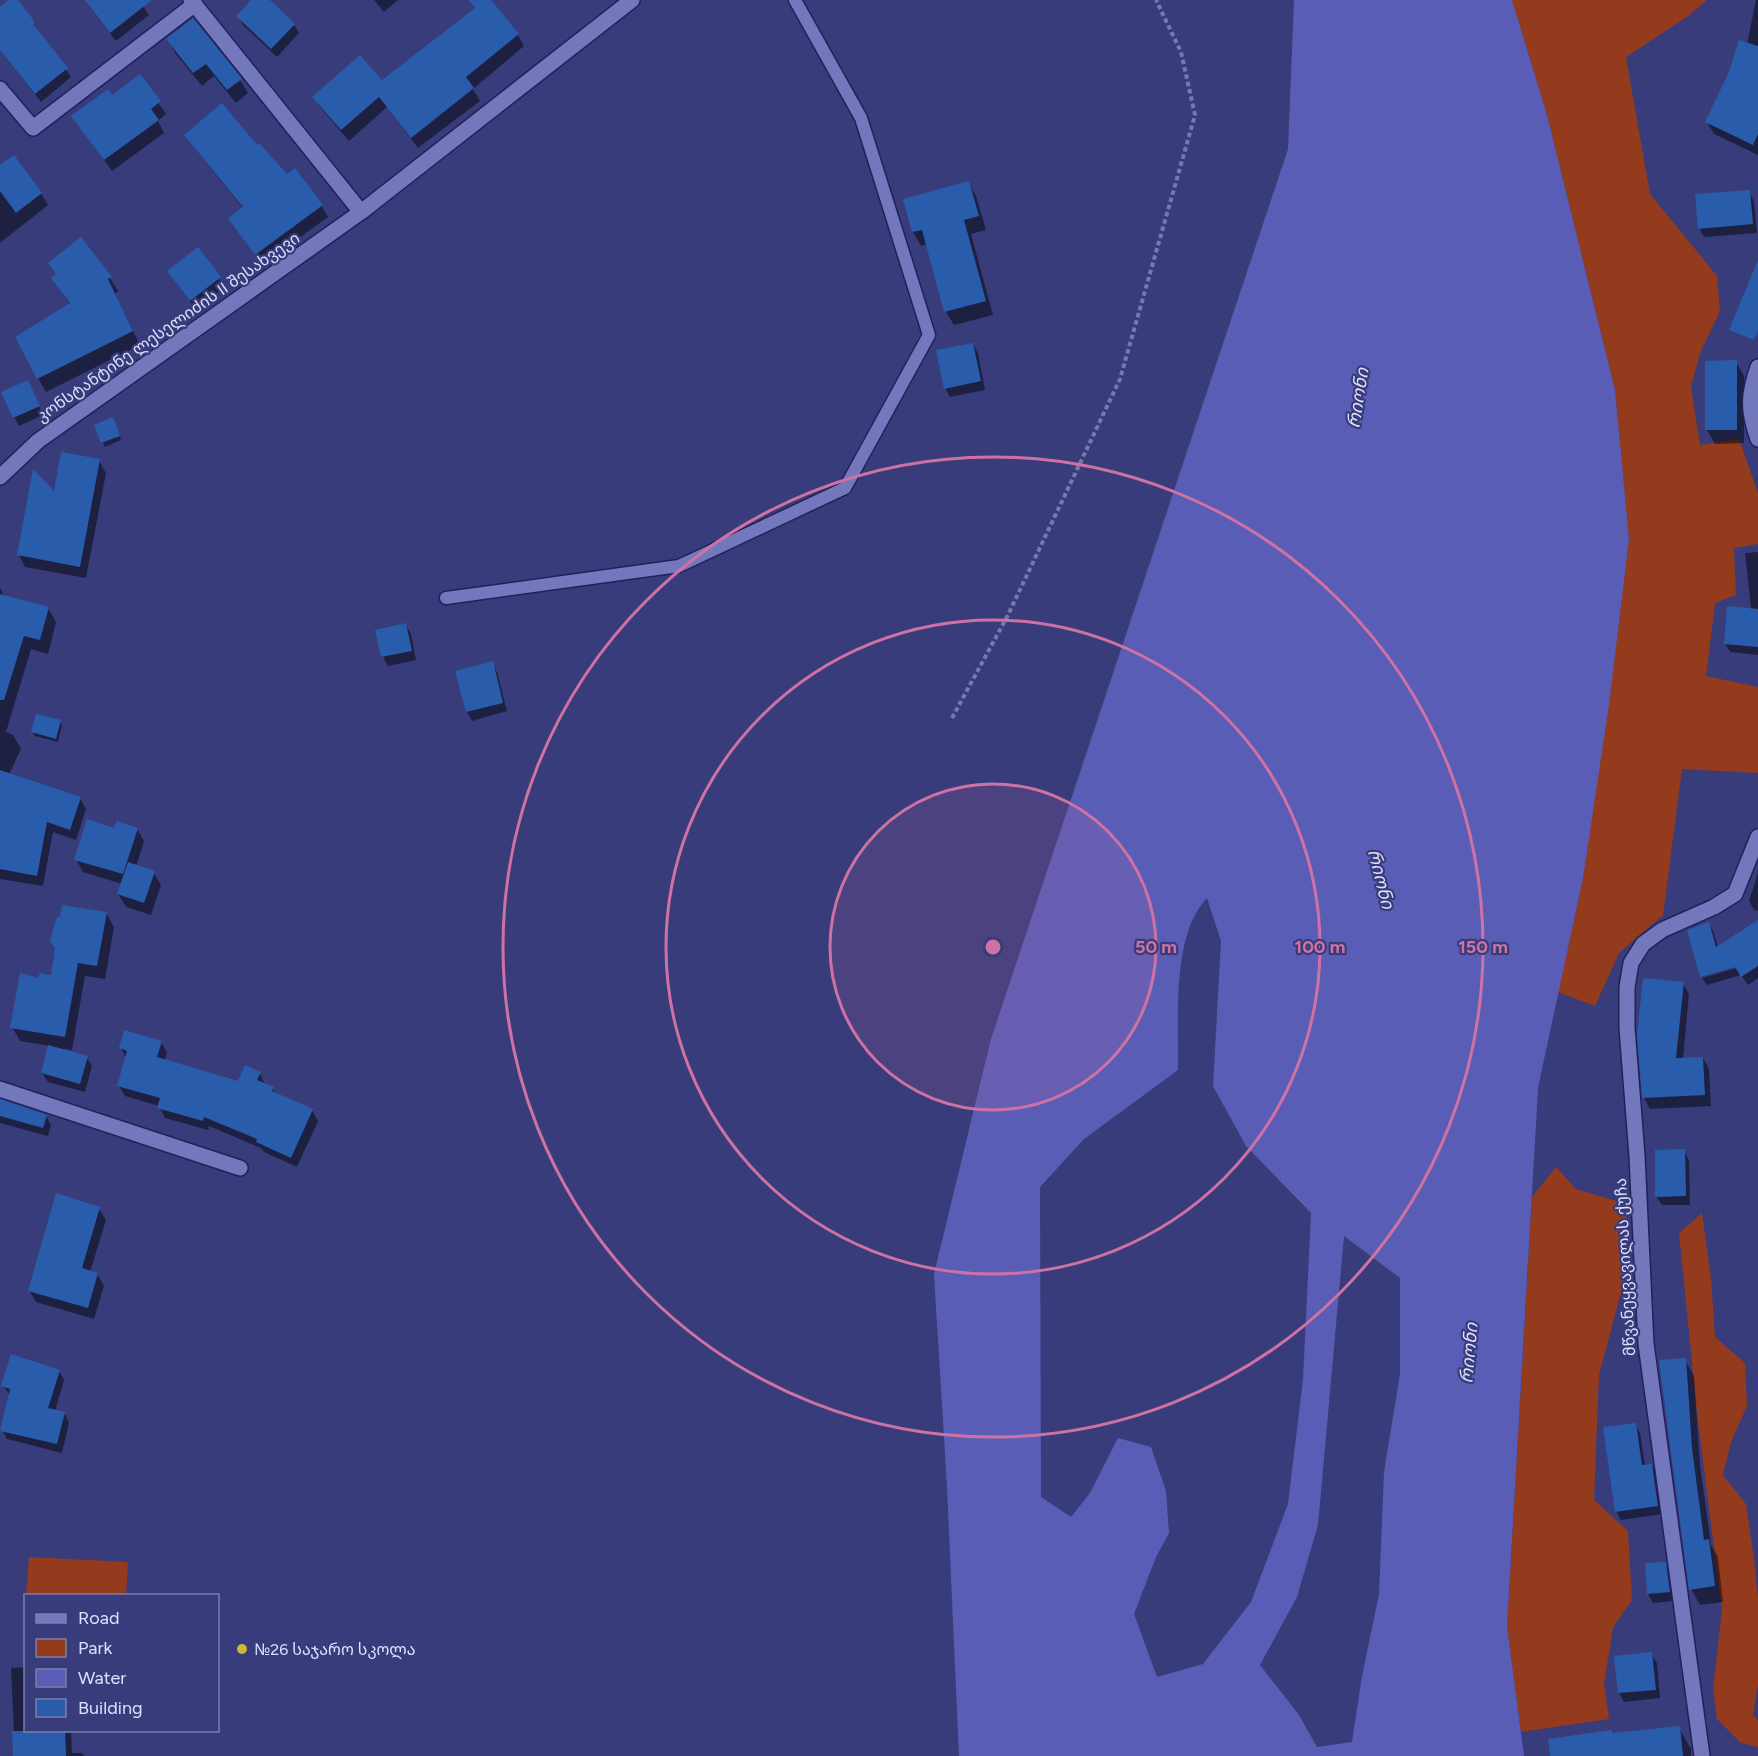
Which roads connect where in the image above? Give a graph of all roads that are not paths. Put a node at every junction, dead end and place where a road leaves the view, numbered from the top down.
1 (632, 0) edge
2 (795, 0) edge
3 (193, 2) edge
4 (0, 89) edge
5 (361, 212) junction
6 (1758, 367) edge
7 (1758, 439) edge
8 (0, 477) edge
9 (446, 598) dead end
10 (1758, 837) edge
11 (0, 1089) edge
12 (240, 1168) dead end
13 (1702, 1756) edge

1 - 5 street, კონსტანტინე ლესელიძის II შესახვევი
2 - 9 lane
3 - 4 street
3 - 5 street
5 - 8 street, კონსტანტინე ლესელიძის II შესახვევი
6 - 7 street
10 - 13 street, მწვანეყვავილას ქუჩა
11 - 12 street

